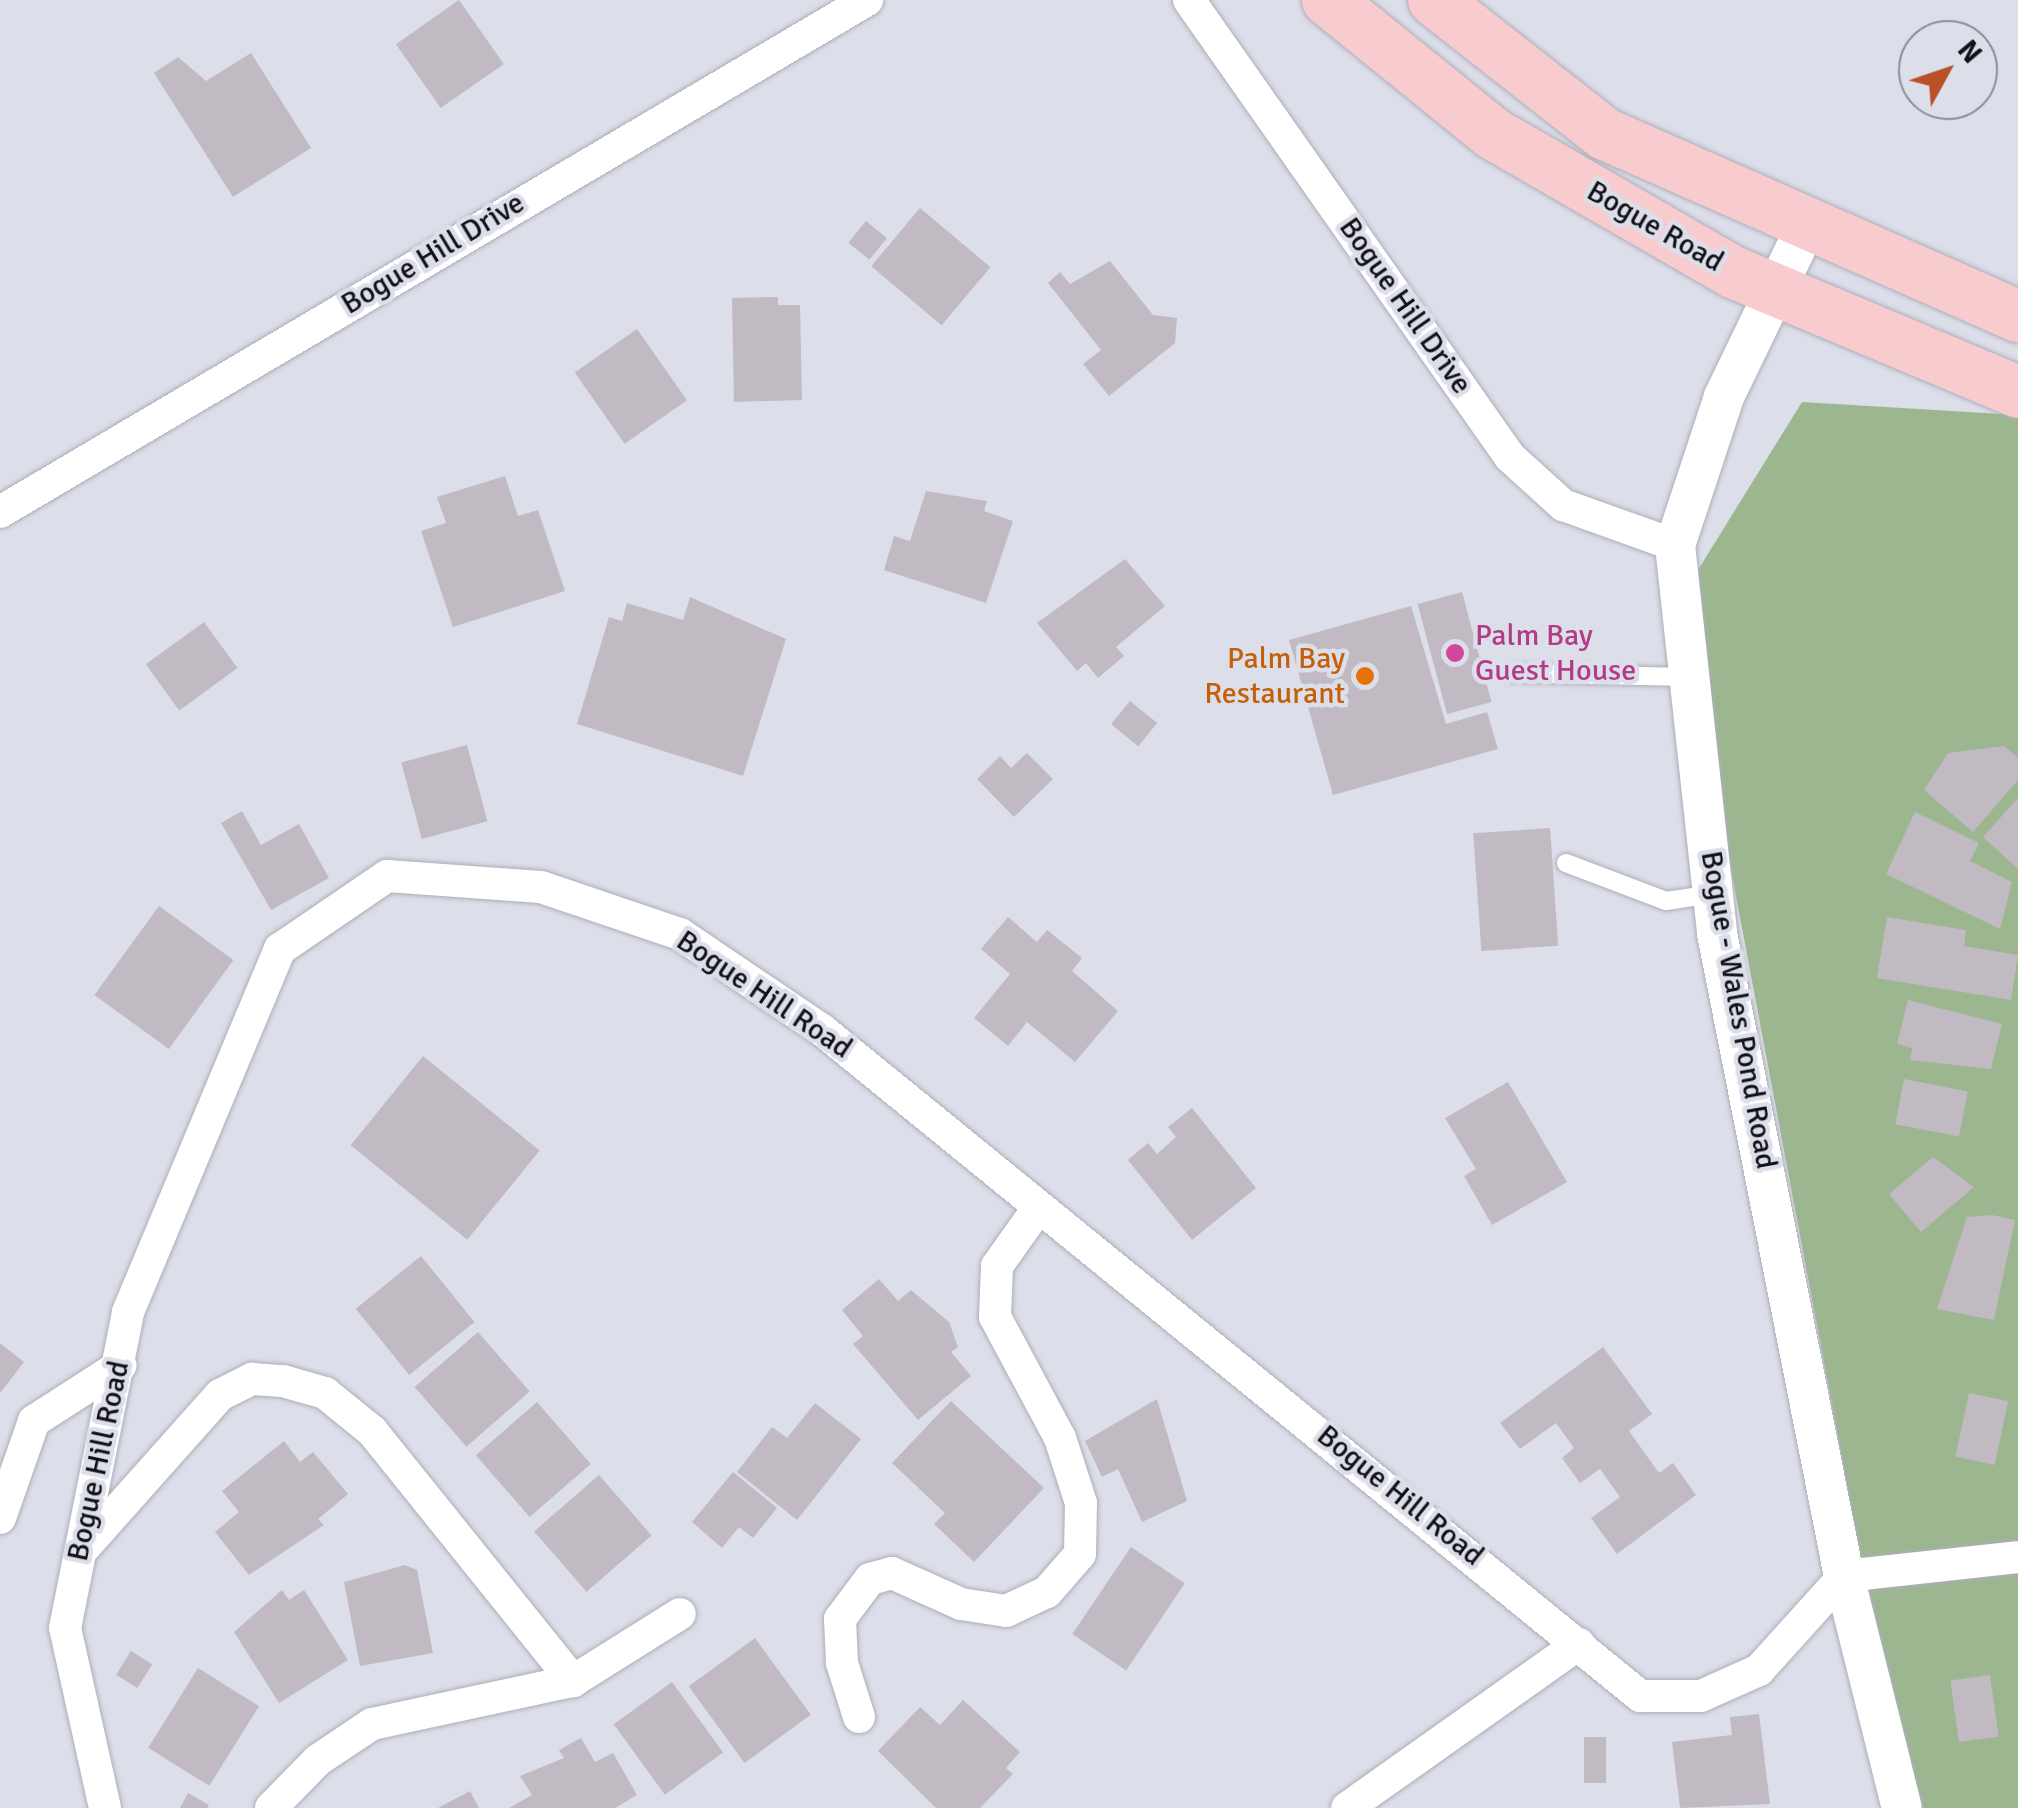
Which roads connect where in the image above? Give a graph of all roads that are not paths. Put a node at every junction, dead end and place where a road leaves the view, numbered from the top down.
1 (867, 0) edge
2 (1189, 0) edge
3 (1328, 0) edge
4 (1434, 0) edge
5 (1806, 227) junction
6 (1778, 289) junction
7 (2018, 316) edge
8 (2018, 392) edge
9 (0, 512) edge
10 (1675, 545) junction
11 (1512, 673) dead end
12 (1688, 677) junction
13 (1566, 862) dead end
14 (1713, 894) junction
15 (1039, 1206) junction
16 (120, 1365) junction
17 (0, 1518) edge
18 (78, 1554) junction
19 (2018, 1557) edge
20 (1844, 1576) junction
21 (680, 1614) dead end
22 (1579, 1644) junction
23 (574, 1681) junction
24 (859, 1717) dead end
25 (105, 1808) edge
26 (271, 1808) edge
27 (1348, 1808) edge
28 (1902, 1808) edge

1 - 9 street, Bogue Hill Drive
2 - 10 street, Bogue Hill Drive
3 - 6 main road, Bogue Road
4 - 5 main road, Bogue Road
5 - 6 street, Bogue - Wales Pond Road
5 - 7 main road, Bogue Road
6 - 8 main road, Bogue Road
6 - 10 street, Bogue - Wales Pond Road
10 - 12 street, Bogue - Wales Pond Road
11 - 12 lane
12 - 14 street, Bogue - Wales Pond Road
13 - 14 lane
14 - 20 street, Bogue - Wales Pond Road
15 - 16 street, Bogue Hill Road
15 - 22 street, Bogue Hill Road
15 - 24 street
16 - 17 street
16 - 18 street, Bogue Hill Road
18 - 23 street
18 - 25 street, Bogue Hill Road
19 - 20 street
20 - 22 street, Bogue Hill Road
20 - 28 street, Bogue - Wales Pond Road
21 - 23 street
22 - 27 street
23 - 26 street

